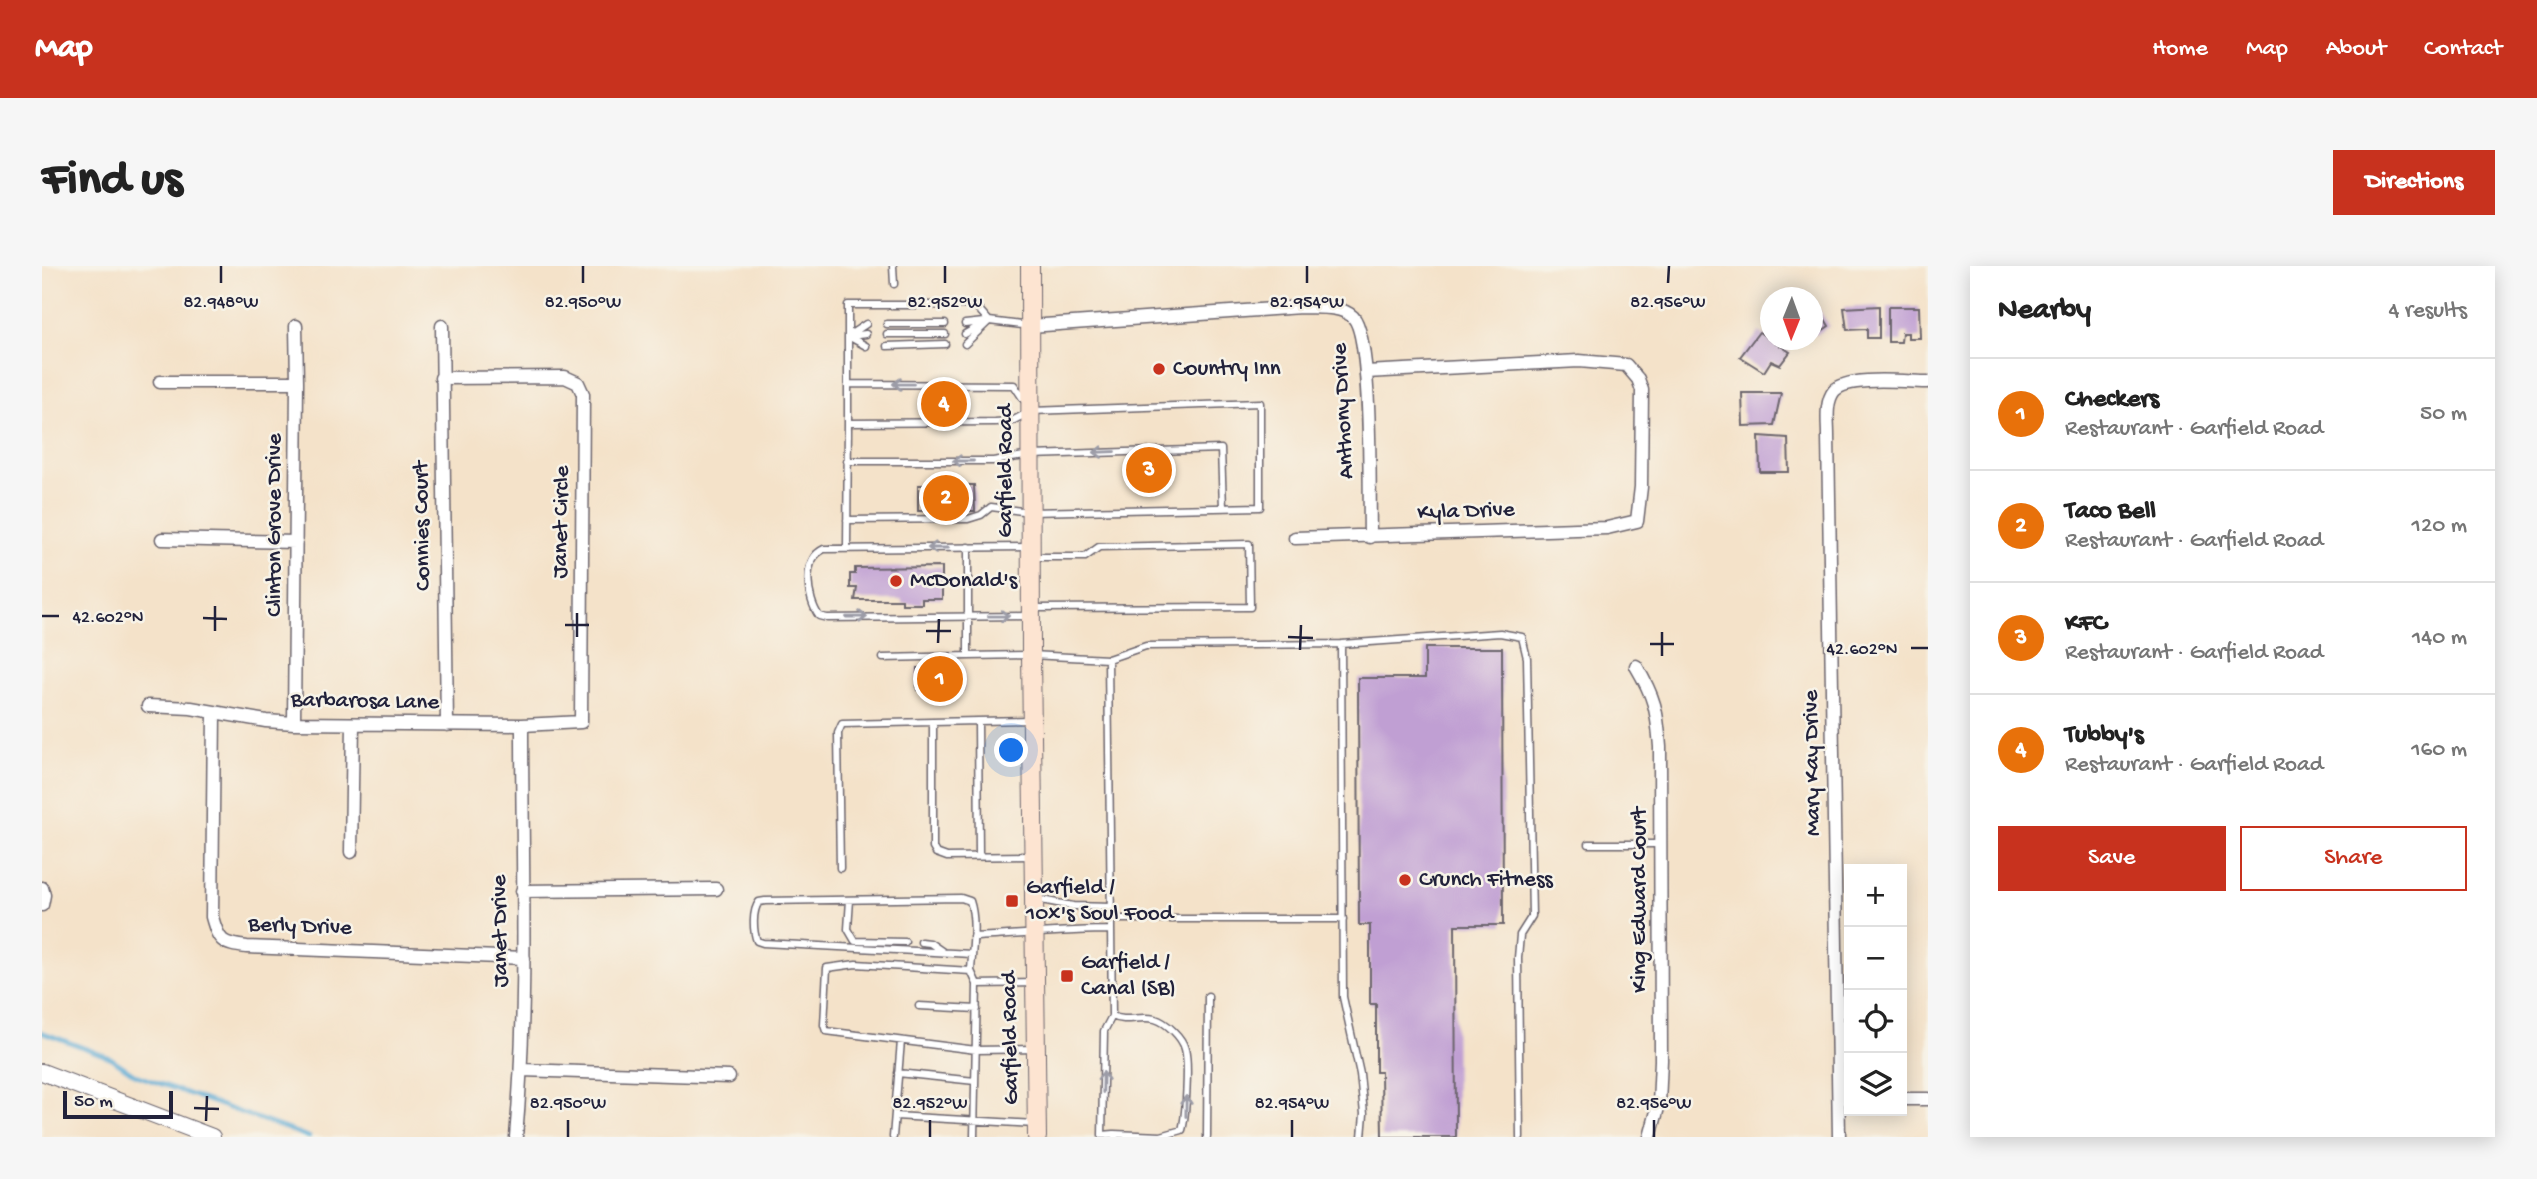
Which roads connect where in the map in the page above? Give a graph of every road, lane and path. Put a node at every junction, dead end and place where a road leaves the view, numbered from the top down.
1 (893, 266) edge
2 (1030, 266) edge
3 (894, 284) dead end
4 (989, 321) junction
5 (866, 324) dead end
6 (887, 324) dead end
7 (945, 324) dead end
8 (965, 324) dead end
9 (296, 326) dead end
10 (442, 326) dead end
11 (1030, 326) junction
12 (866, 334) dead end
13 (887, 334) dead end
14 (945, 334) dead end
15 (965, 334) dead end
16 (848, 336) junction
17 (945, 344) dead end
18 (965, 344) dead end
19 (866, 346) dead end
20 (887, 346) dead end
21 (1366, 372) junction
22 (441, 378) junction
23 (160, 382) dead end
24 (298, 382) junction
25 (1928, 382) edge
26 (848, 384) junction
27 (1031, 411) junction
28 (848, 423) junction
29 (1031, 454) junction
30 (847, 461) junction
31 (1223, 508) junction
32 (1030, 512) junction
33 (847, 520) junction
34 (1370, 537) junction
35 (1295, 538) dead end
36 (162, 539) dead end
37 (296, 542) junction
38 (968, 547) junction
39 (847, 548) junction
40 (1031, 552) junction
41 (1031, 612) junction
42 (968, 616) junction
43 (1341, 644) junction
44 (1031, 655) junction
45 (968, 656) junction
46 (883, 658) dead end
47 (1108, 659) junction
48 (1636, 666) dead end
49 (148, 706) dead end
50 (214, 712) junction
51 (1032, 720) junction
52 (978, 721) junction
53 (581, 722) joint
54 (933, 722) junction
55 (294, 723) junction
56 (353, 724) junction
57 (447, 725) junction
58 (522, 725) junction
59 (1589, 844) dead end
60 (1661, 844) junction
61 (351, 852) dead end
62 (979, 856) junction
63 (1033, 856) junction
64 (840, 868) dead end
65 (42, 888) edge
66 (716, 889) dead end
67 (522, 891) junction
68 (1034, 899) junction
69 (850, 900) junction
70 (42, 905) edge
71 (1111, 907) junction
72 (1111, 919) junction
73 (1343, 919) junction
74 (1111, 930) junction
75 (1034, 935) junction
76 (973, 937) junction
77 (905, 942) dead end
78 (921, 942) dead end
79 (943, 952) junction
80 (972, 954) junction
81 (524, 958) junction
82 (971, 971) junction
83 (1035, 983) junction
84 (977, 984) junction
85 (1208, 996) dead end
86 (919, 1006) dead end
87 (977, 1009) junction
88 (1112, 1016) junction
89 (901, 1041) junction
90 (1036, 1049) junction
91 (976, 1051) junction
92 (522, 1070) junction
93 (42, 1072) edge
94 (898, 1073) junction
95 (729, 1077) dead end
96 (975, 1081) junction
97 (1844, 1099) edge
98 (1907, 1099) edge
99 (1928, 1099) edge
100 (895, 1116) junction
101 (974, 1120) junction
102 (1037, 1130) edge
103 (1114, 1135) edge
104 (212, 1137) edge
105 (516, 1137) edge
106 (893, 1137) edge
107 (974, 1137) edge
108 (1207, 1137) edge
109 (1362, 1137) edge
110 (1520, 1137) edge
111 (1650, 1137) edge
112 (1839, 1137) edge

1 - 3 lane
2 - 11 main road, Garfield Road
4 - 8 lane
4 - 11 lane
4 - 15 lane
4 - 16 lane
4 - 18 lane
5 - 16 lane
6 - 7 lane
9 - 24 street, Clinton Grove Drive
10 - 22 street, Connies Court
11 - 21 street, Anthony Drive
11 - 27 main road, Garfield Road
12 - 16 lane
13 - 14 lane
16 - 19 lane
16 - 26 lane
17 - 20 lane
21 - 34 street, Anthony Drive
21 - 34 street, Kyla Drive
22 - 53 street, Janet Circle
22 - 57 street, Connies Court
23 - 24 street
24 - 37 street, Clinton Grove Drive
25 - 97 street, Mary Kay Drive
27 -> 26 lane
26 - 28 lane
27 - 28 lane
27 - 29 main road, Garfield Road
27 - 31 lane
28 - 30 lane
29 -> 30 lane
31 -> 29 lane
29 - 32 main road, Garfield Road
30 - 33 lane
31 - 32 lane
32 - 33 lane
32 - 40 main road, Garfield Road
33 - 39 lane
34 - 35 street, Kyla Drive
36 - 37 street
37 - 55 street, Clinton Grove Drive
38 -> 39 lane
38 - 40 lane
38 - 42 lane
39 -> 42 lane
40 - 41 main road, Garfield Road
40 - 41 lane
42 -> 41 lane
41 - 44 main road, Garfield Road
42 - 45 lane
43 - 47 lane
43 - 73 lane
43 - 110 lane
44 - 45 lane
44 - 47 lane
44 - 51 main road, Garfield Road
45 - 46 lane
47 - 71 lane
48 - 60 street, King Edward Court
49 - 50 street, Barbarosa Lane
50 - 55 street, Barbarosa Lane
50 - 81 street, Berly Drive
51 - 52 lane
51 - 63 main road, Garfield Road
52 - 54 lane
52 - 62 lane
53 - 58 street, Barbarosa Lane
54 - 62 lane
54 - 64 lane
55 - 56 street, Barbarosa Lane
56 - 57 street, Barbarosa Lane
56 - 61 street
57 - 58 street, Barbarosa Lane
58 - 67 street, Janet Drive
59 - 60 lane
60 - 111 street, King Edward Court
62 - 63 lane
63 - 68 main road, Garfield Road
65 - 70 street
66 - 67 street
67 - 81 street, Janet Drive
68 - 71 lane
68 - 75 main road, Garfield Road
69 - 76 lane
69 - 77 lane
69 - 79 lane
71 - 72 lane
72 - 73 lane
72 - 74 lane
73 - 109 lane
74 - 75 lane
74 - 88 lane
75 - 76 lane
75 - 83 main road, Garfield Road
76 - 80 lane
78 - 79 lane
79 - 80 lane
80 - 82 lane
81 - 92 street, Janet Drive
82 - 84 lane
82 - 89 lane
83 - 84 lane
83 - 90 main road, Garfield Road
84 - 87 lane
85 - 108 lane
86 - 87 lane
87 - 91 lane
103 -> 88 lane
103 -> 88 lane
89 - 91 lane
89 - 94 lane
90 - 91 lane
90 - 102 main road, Garfield Road
91 - 96 lane
92 - 95 street
92 - 105 street, Janet Drive
93 - 104 street
94 - 96 lane
94 - 100 lane
96 - 101 lane
97 - 112 street, Mary Kay Drive
98 - 99 street
100 - 101 lane
100 - 106 lane
101 - 102 lane
101 - 107 lane

